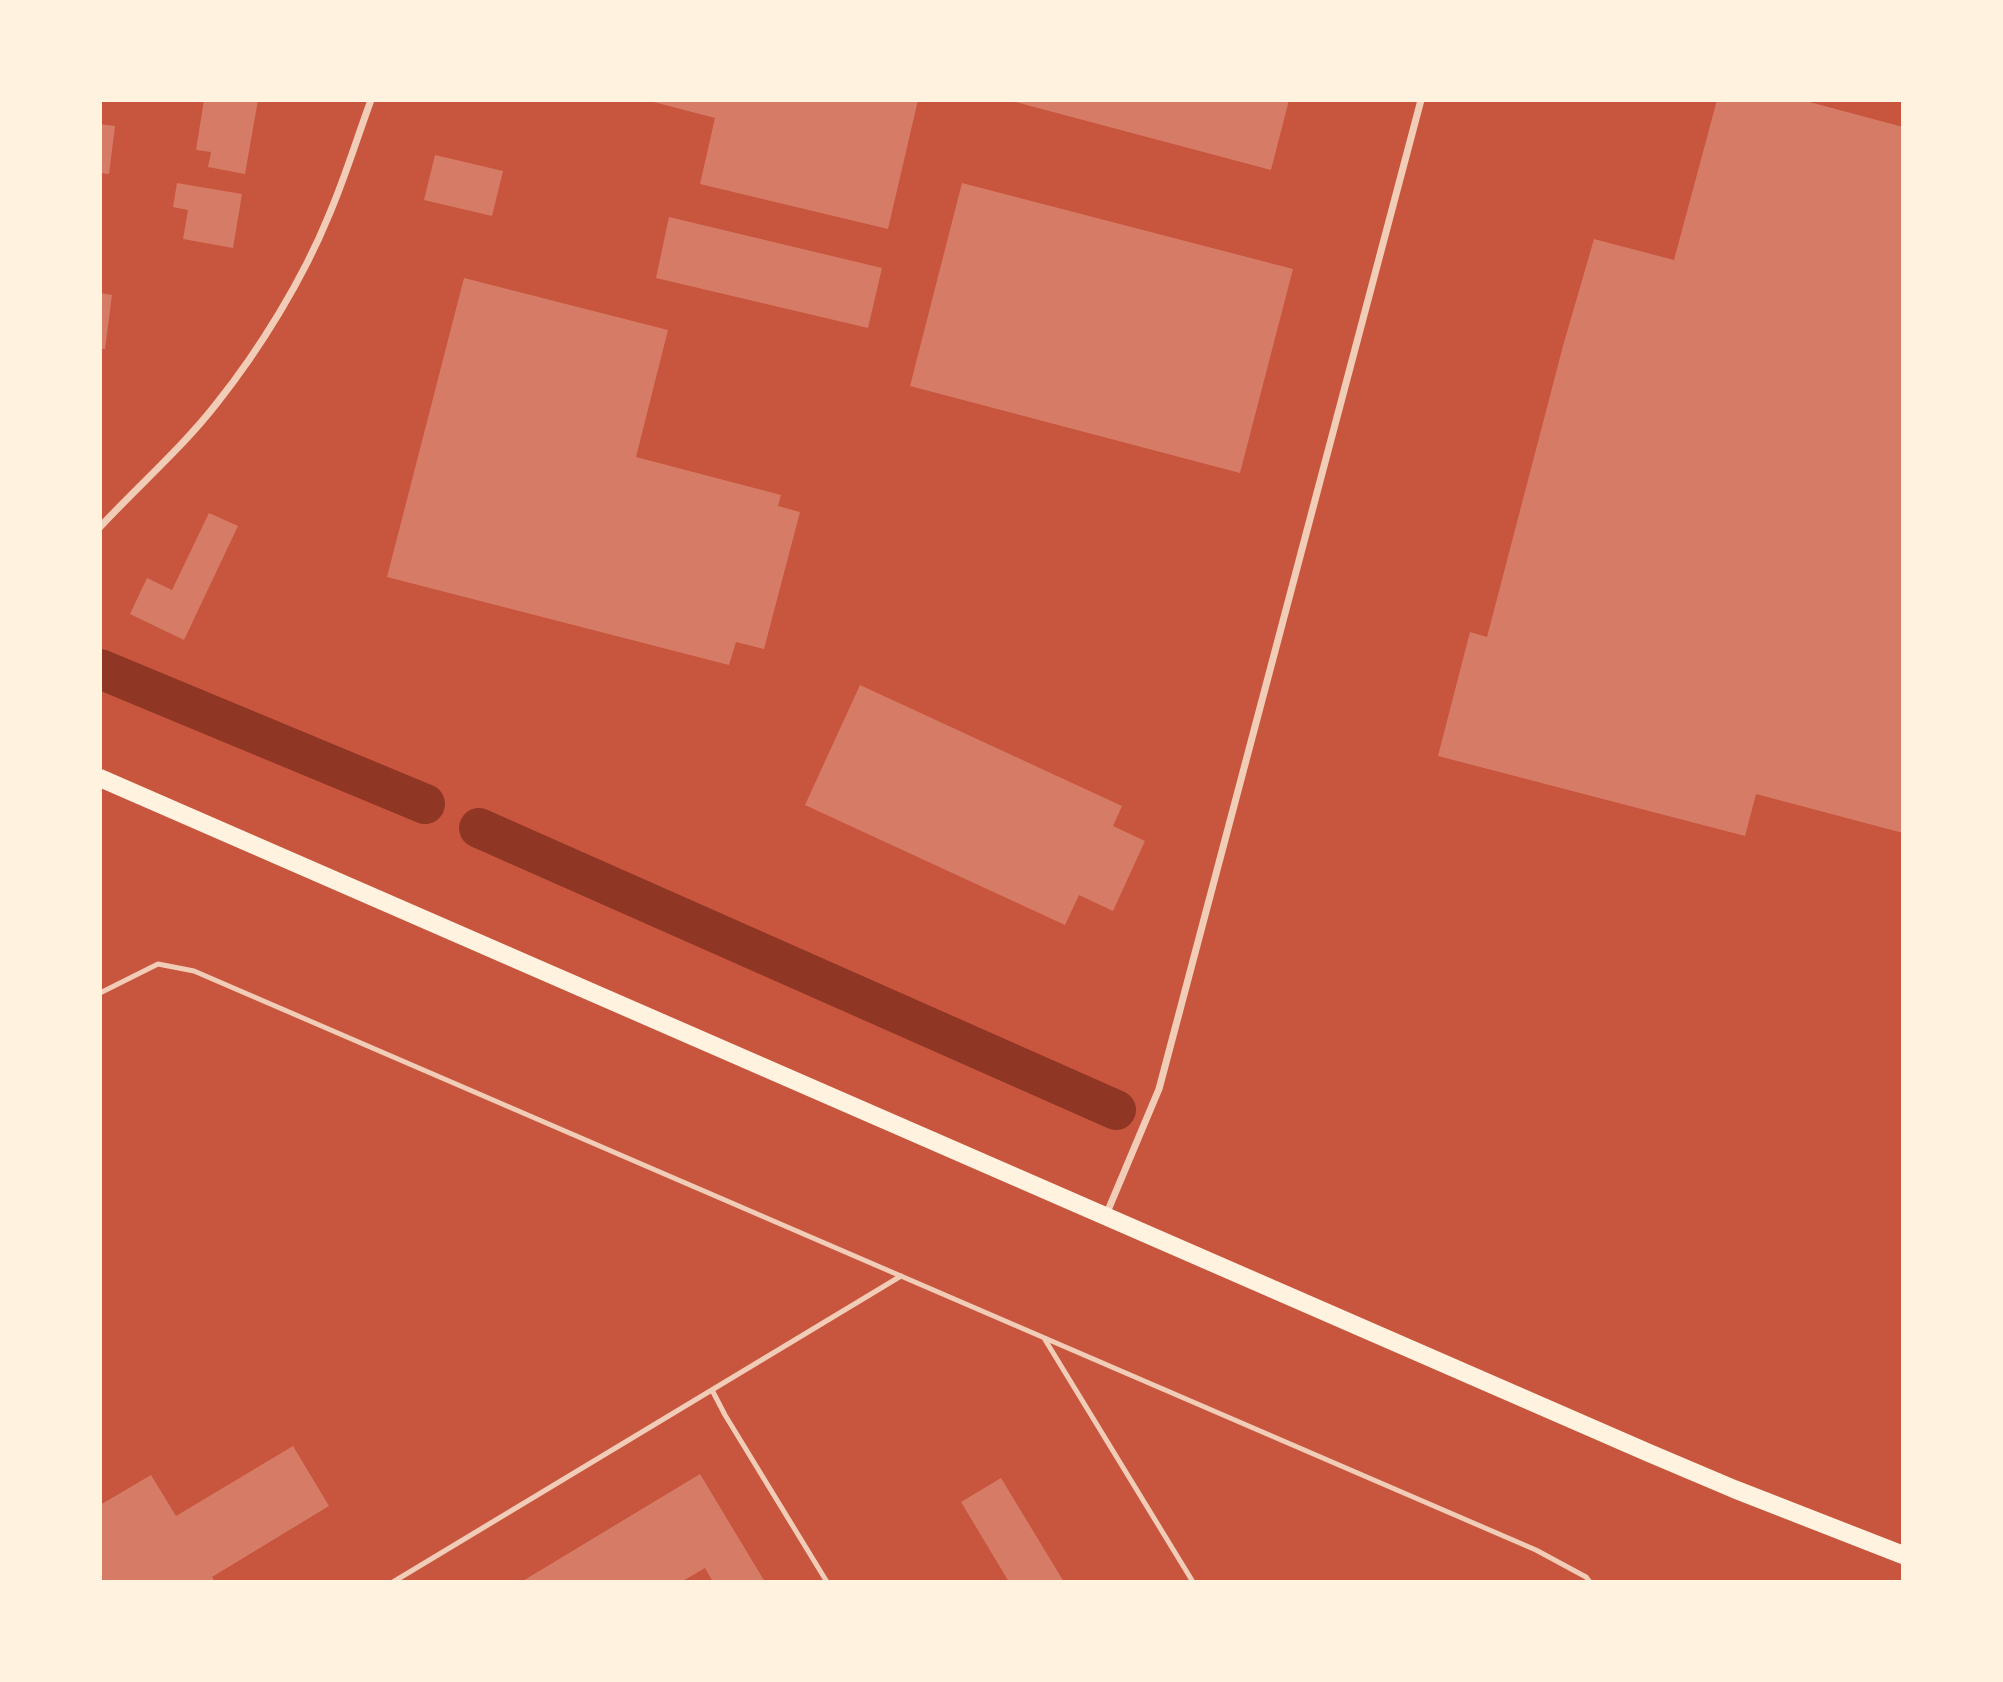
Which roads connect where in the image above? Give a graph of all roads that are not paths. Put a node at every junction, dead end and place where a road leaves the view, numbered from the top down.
1 (371, 100) edge
2 (1421, 100) edge
3 (100, 527) edge
4 (100, 778) edge
5 (100, 993) edge
6 (1105, 1215) junction
7 (901, 1276) junction
8 (1044, 1338) junction
9 (712, 1390) junction
10 (1903, 1555) edge
11 (393, 1582) edge
12 (827, 1582) edge
13 (1193, 1582) edge
14 (1590, 1582) edge

1 - 3 street
2 - 6 street
4 - 6 main road
5 - 7 lane
6 - 10 main road
7 - 8 lane
7 - 9 lane
8 - 13 lane
8 - 14 lane
9 - 11 lane
9 - 12 lane

